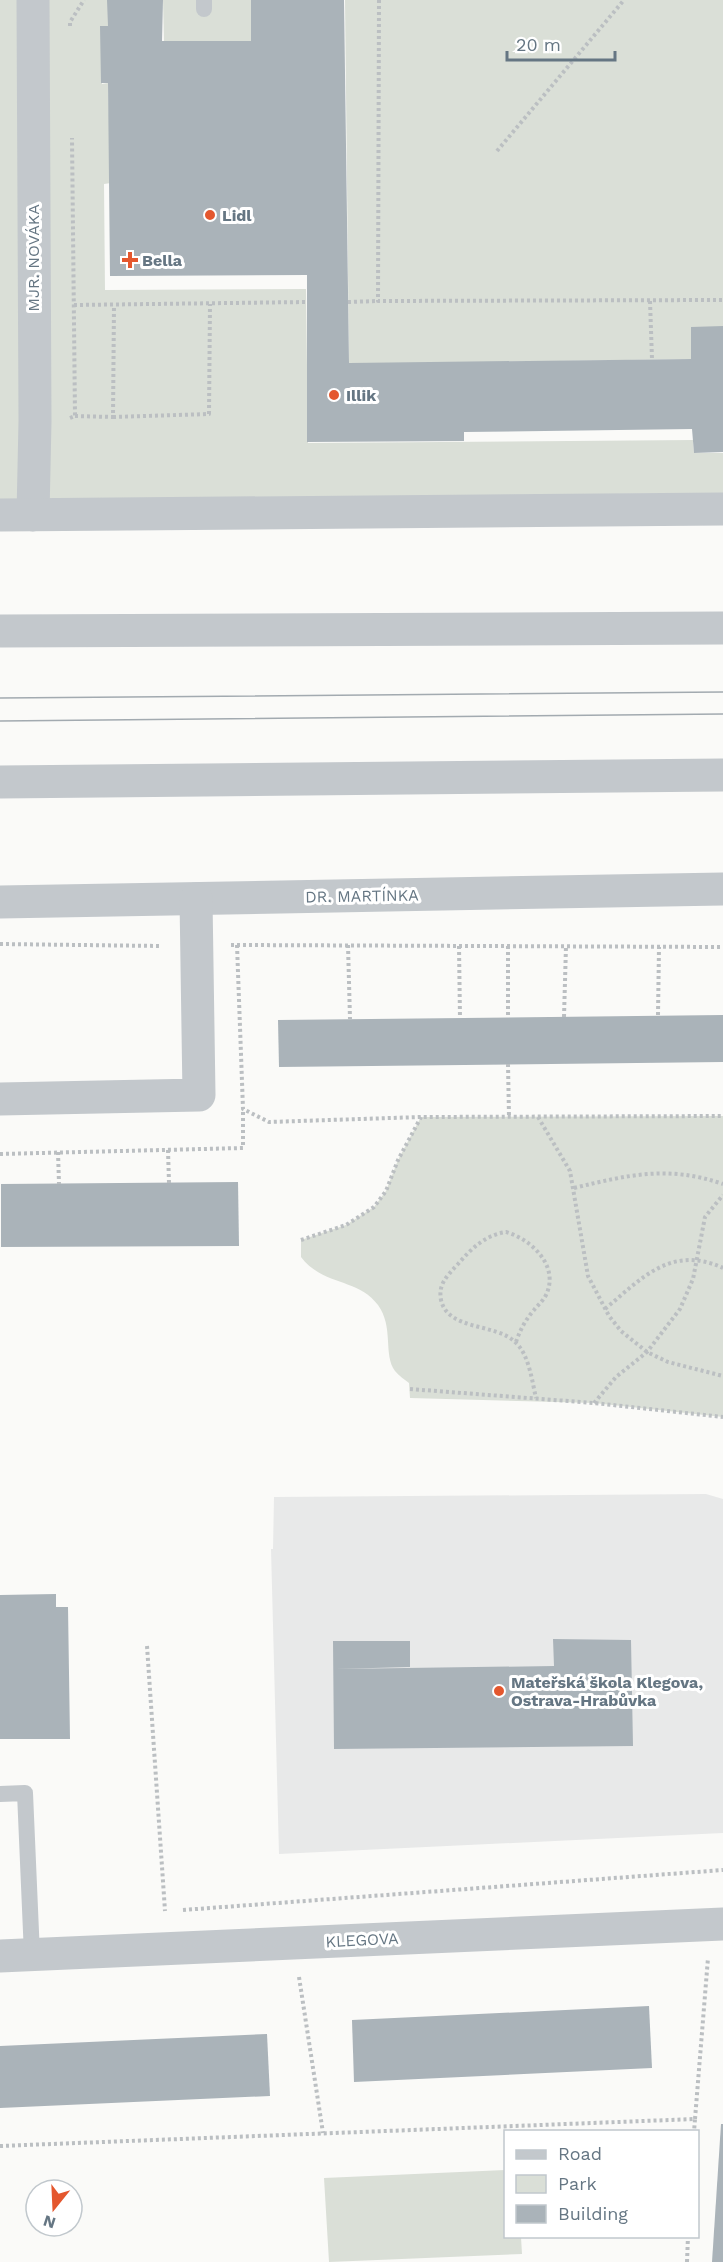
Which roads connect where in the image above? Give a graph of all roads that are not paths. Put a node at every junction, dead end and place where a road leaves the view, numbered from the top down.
1 (33, 0) edge
2 (723, 509) edge
3 (0, 515) edge
4 (33, 515) junction
5 (666, 628) junction
6 (723, 628) edge
7 (0, 631) edge
8 (723, 652) edge
9 (723, 753) edge
10 (681, 775) junction
11 (723, 775) edge
12 (0, 782) edge
13 (723, 889) edge
14 (196, 899) junction
15 (0, 902) edge
16 (0, 1100) edge
17 (0, 1794) edge
18 (723, 1924) edge
19 (16, 1955) edge

1 - 4 street, MJR. NOVÁKA
2 - 4 street
3 - 4 street
5 - 6 street
5 - 7 street
5 - 8 street
9 - 10 street
10 - 11 street
10 - 12 street
13 - 14 street, DR. MARTÍNKA
14 - 15 street, DR. MARTÍNKA
14 - 16 street
17 - 19 lane
18 - 19 street, KLEGOVA

